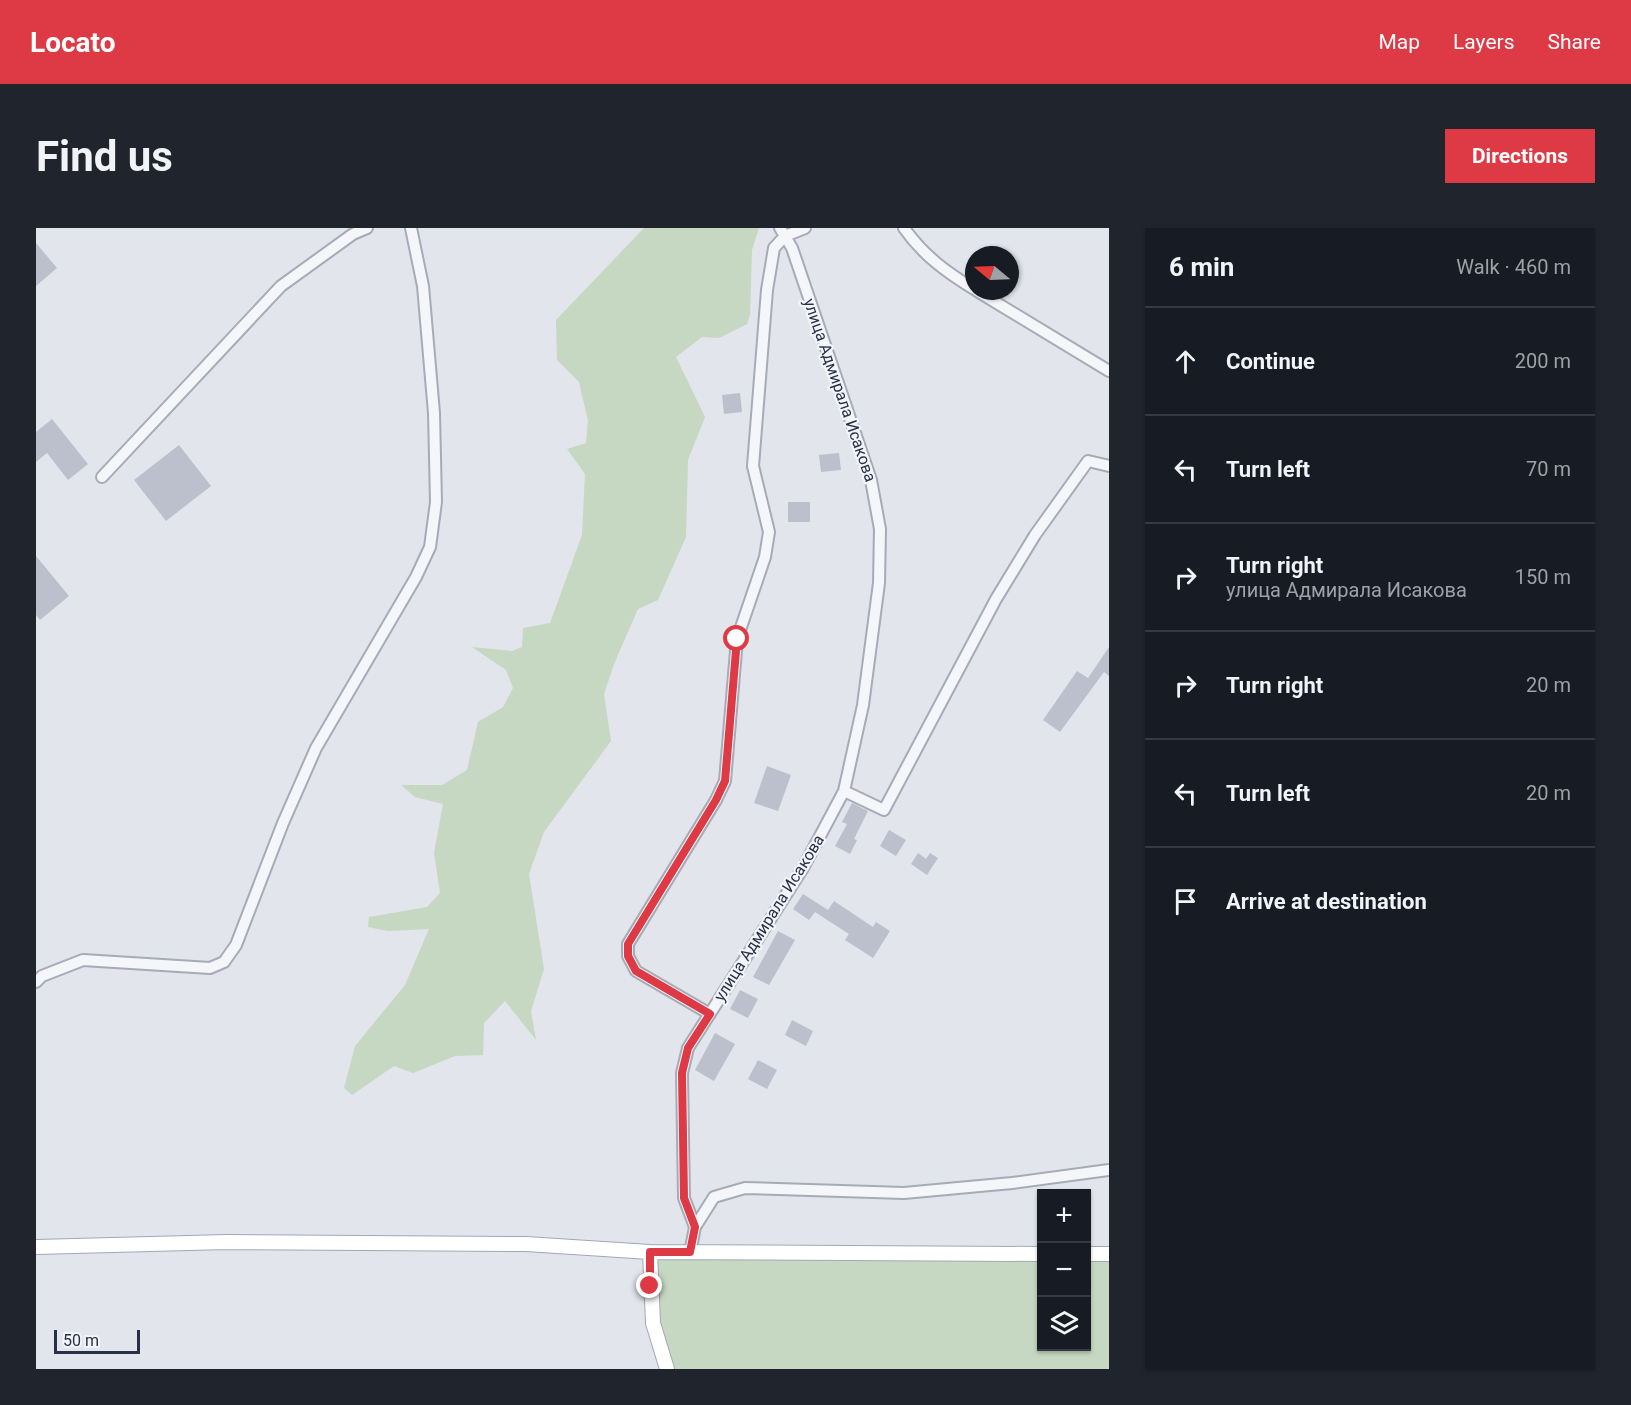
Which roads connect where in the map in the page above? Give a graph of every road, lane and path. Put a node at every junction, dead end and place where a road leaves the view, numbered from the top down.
1 (367, 228) edge
2 (411, 228) edge
3 (805, 228) edge
4 (904, 228) edge
5 (350, 231) edge
6 (782, 232) edge
7 (965, 283) edge
8 (992, 300) edge
9 (1109, 371) edge
10 (1109, 466) edge
11 (102, 477) dead end
12 (844, 791) junction
13 (36, 982) edge
14 (710, 1014) junction
15 (1109, 1170) edge
16 (695, 1227) junction
17 (36, 1247) edge
18 (650, 1252) junction
19 (690, 1252) junction
20 (1037, 1254) edge
21 (1091, 1254) edge
22 (1109, 1254) edge
23 (667, 1369) edge

1 - 5 street
2 - 13 street
3 - 6 street
4 - 7 street
5 - 11 street
6 - 12 street, улица Адмирала Исакова
6 - 14 street
8 - 9 street
10 - 12 street
12 - 14 street, улица Адмирала Исакова
14 - 16 street, улица Адмирала Исакова
15 - 16 street
16 - 19 street
17 - 18 main road
18 - 19 main road
18 - 23 main road
19 - 20 main road
21 - 22 main road

